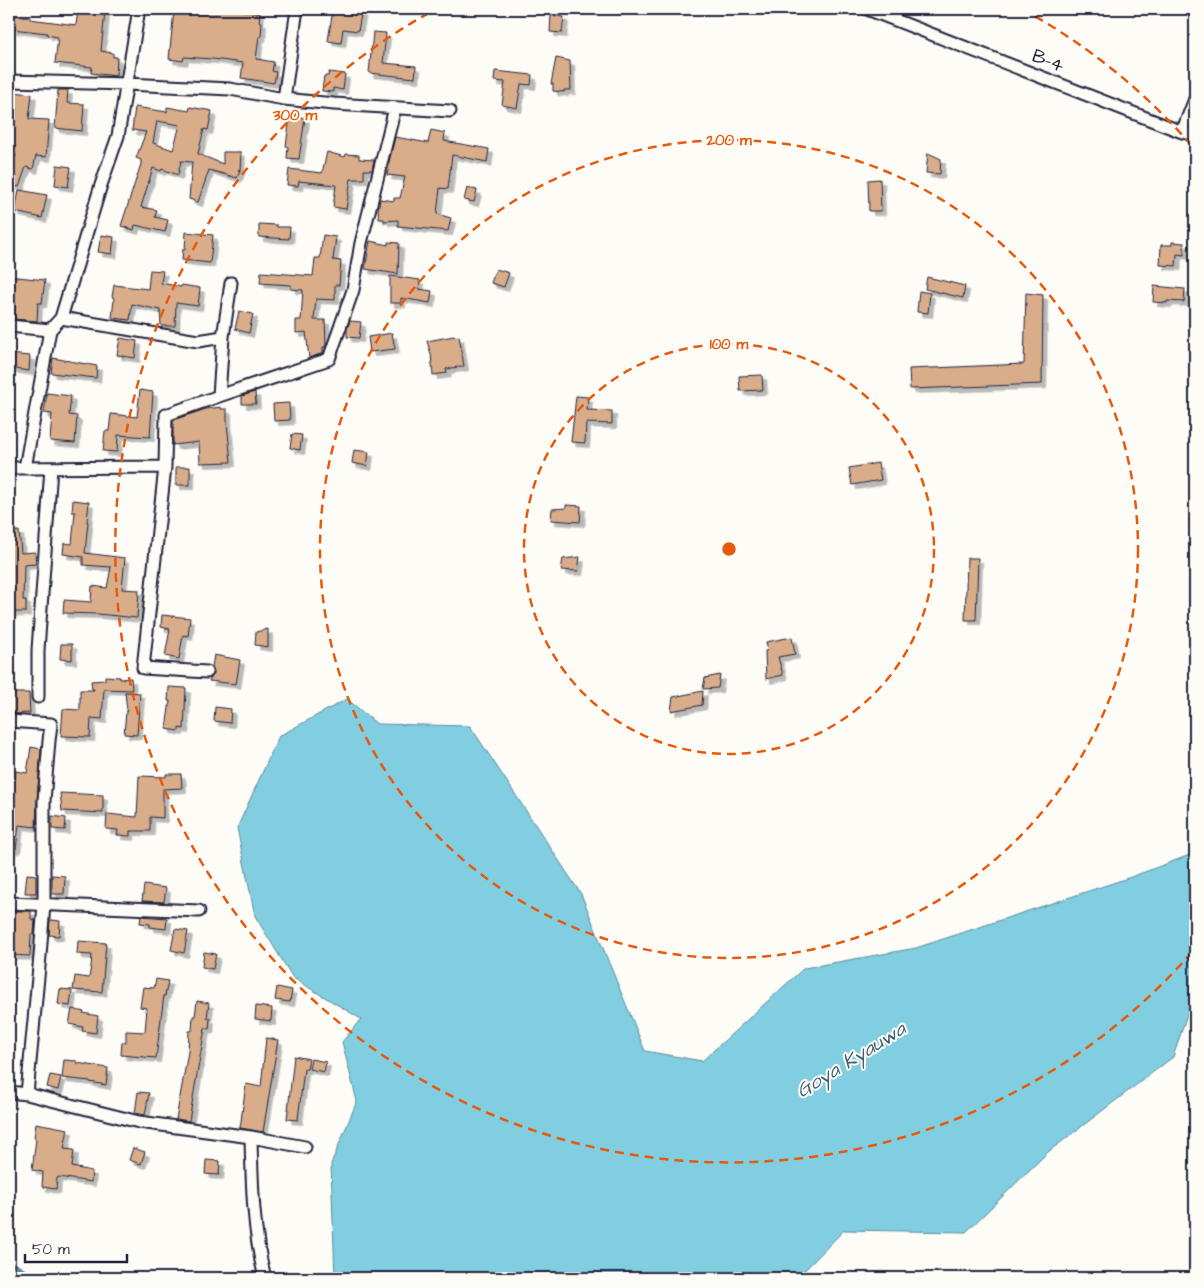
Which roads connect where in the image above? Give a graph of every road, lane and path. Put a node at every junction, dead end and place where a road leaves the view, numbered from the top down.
1 (139, 9) edge
2 (297, 9) edge
3 (867, 9) edge
4 (9, 81) edge
5 (127, 84) junction
6 (284, 99) junction
7 (1195, 99) edge
8 (395, 108) junction
9 (450, 110) dead end
10 (1182, 132) junction
11 (1195, 135) edge
12 (231, 283) dead end
13 (61, 318) junction
14 (9, 326) edge
15 (50, 330) junction
16 (223, 337) junction
17 (219, 396) junction
18 (165, 466) junction
19 (9, 468) edge
20 (25, 468) junction
21 (51, 468) junction
22 (207, 672) dead end
23 (38, 697) dead end
24 (9, 721) edge
25 (9, 903) edge
26 (44, 904) junction
27 (199, 911) dead end
28 (9, 1092) edge
29 (27, 1094) junction
30 (251, 1138) junction
31 (305, 1147) dead end
32 (265, 1278) edge

1 - 5 street
2 - 6 street
3 - 10 street, B-4
4 - 5 street
5 - 6 street
5 - 13 street
6 - 8 street
7 - 10 street
8 - 9 street
8 - 17 street
10 - 11 street, B-4
12 - 16 street
13 - 15 street
13 - 16 street
14 - 15 street
15 - 20 street
16 - 17 street
17 - 18 street
18 - 21 street
18 - 22 street
19 - 20 street
20 - 21 street
21 - 23 street
24 - 26 street
25 - 26 street
26 - 27 street
26 - 29 street
28 - 29 street
29 - 30 street
30 - 31 street
30 - 32 street

